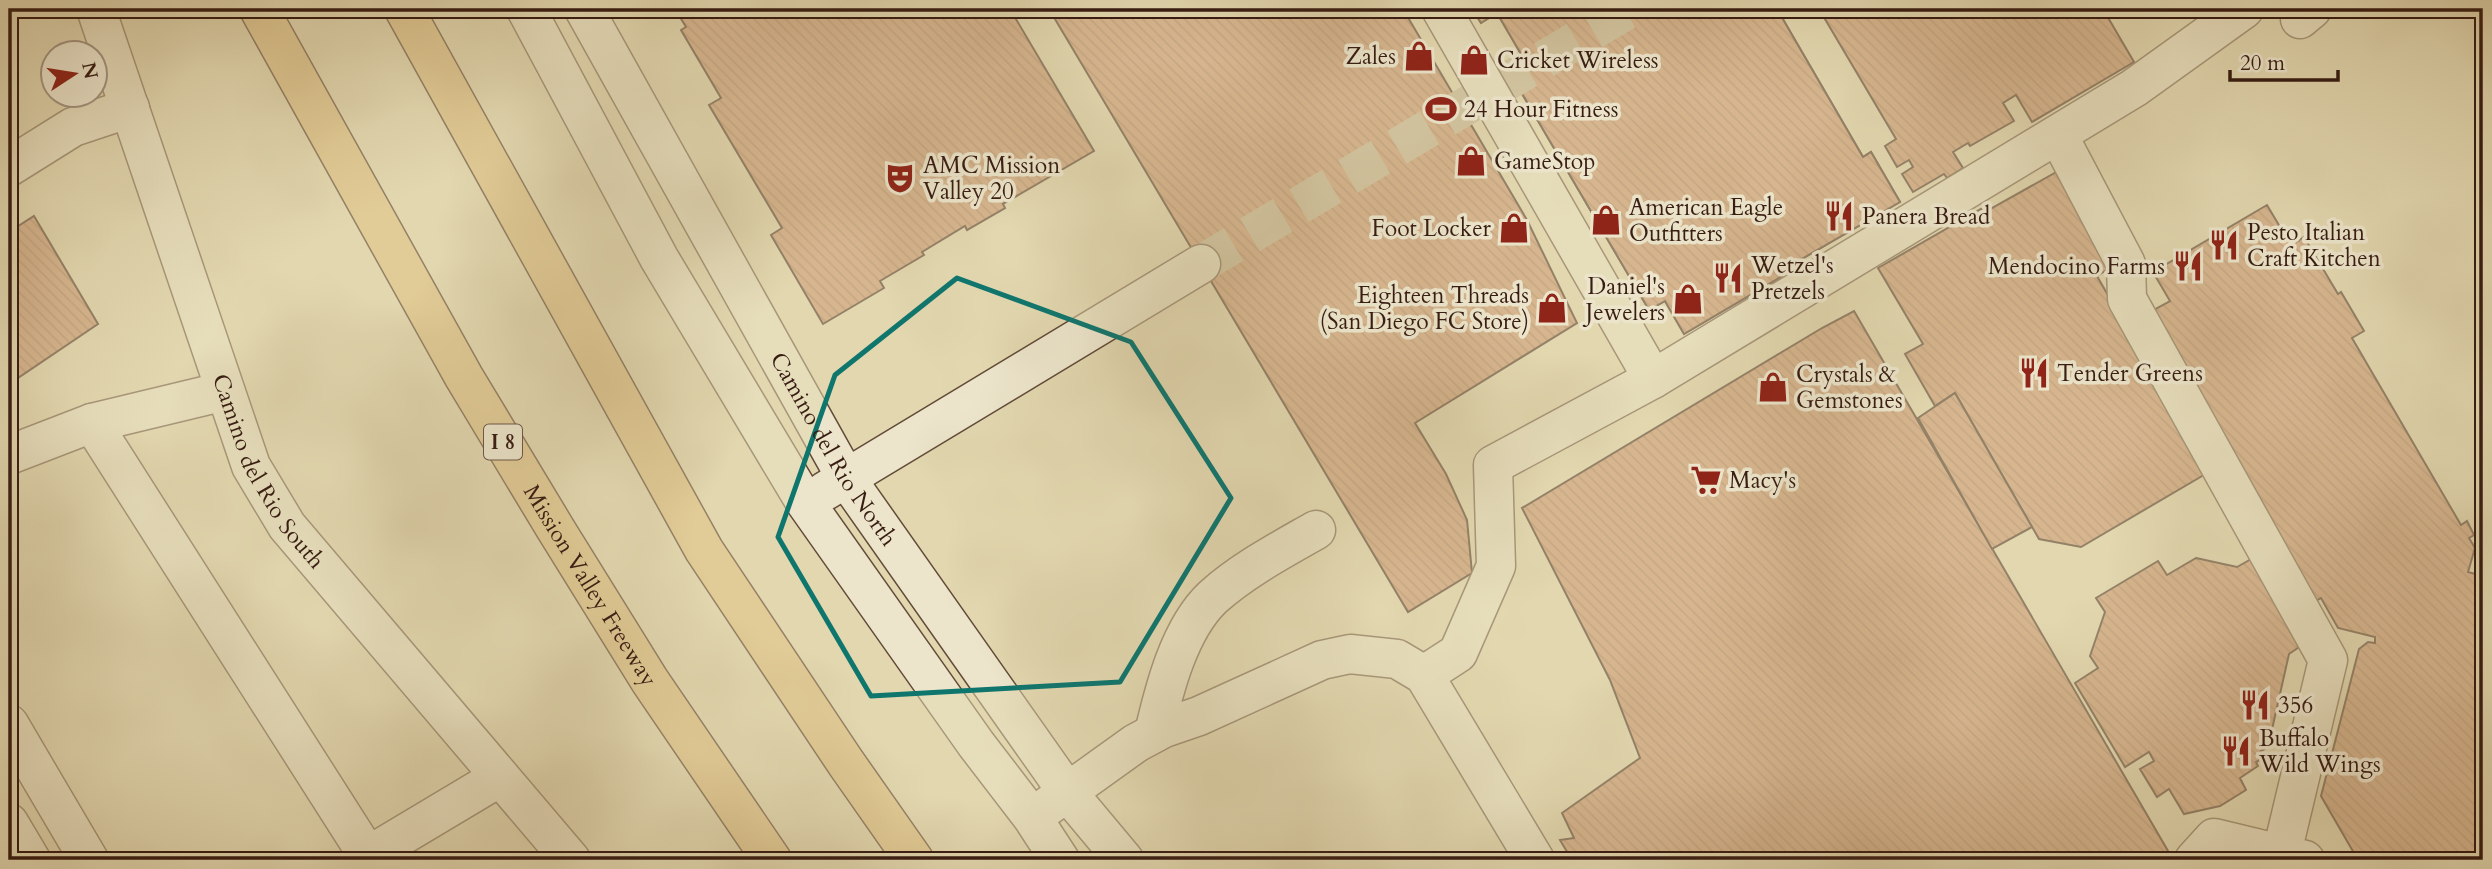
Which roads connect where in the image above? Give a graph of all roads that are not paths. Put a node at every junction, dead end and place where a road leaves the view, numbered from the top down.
1 (96, 9) edge
2 (259, 9) edge
3 (404, 9) edge
4 (527, 9) edge
5 (584, 9) edge
6 (1441, 9) edge
7 (2244, 9) edge
8 (130, 108) junction
9 (2058, 135) junction
10 (9, 167) edge
11 (1201, 264) tunnel mouth
12 (1653, 379) junction
13 (225, 391) junction
14 (92, 423) junction
15 (9, 455) edge
16 (846, 478) junction
17 (805, 502) junction
18 (1316, 530) dead end
19 (1424, 675) junction
20 (9, 724) edge
21 (1154, 733) junction
22 (500, 777) junction
23 (1068, 793) junction
24 (1032, 817) junction
25 (9, 823) edge
26 (2290, 857) edge
27 (365, 858) edge
28 (31, 860) edge
29 (89, 860) edge
30 (571, 860) edge
31 (772, 860) edge
32 (915, 860) edge
33 (1060, 860) edge
34 (1124, 860) edge
35 (1535, 860) edge
36 (2194, 860) edge

1 - 8 street, Camino del Rio South
2 - 31 highway, Mission Valley Freeway / I 8
3 - 32 highway
4 - 17 street
5 - 16 street, Camino del Rio North
6 - 12 street
7 - 9 street
8 - 10 street
8 - 13 street, Camino del Rio South
9 - 12 street
9 - 26 street
11 - 16 street
12 - 19 street
13 - 14 street
13 - 22 street, Camino del Rio South
14 - 15 street
14 - 27 street
16 - 17 street
16 - 23 street, Camino del Rio North
17 - 24 street
18 - 21 street
19 - 21 street
19 - 35 street
20 - 29 street
21 - 23 street
22 - 27 street
22 - 30 street, Camino del Rio South
23 - 24 street
23 - 34 street, Camino del Rio North
24 - 33 street
25 - 28 street
26 - 36 street

